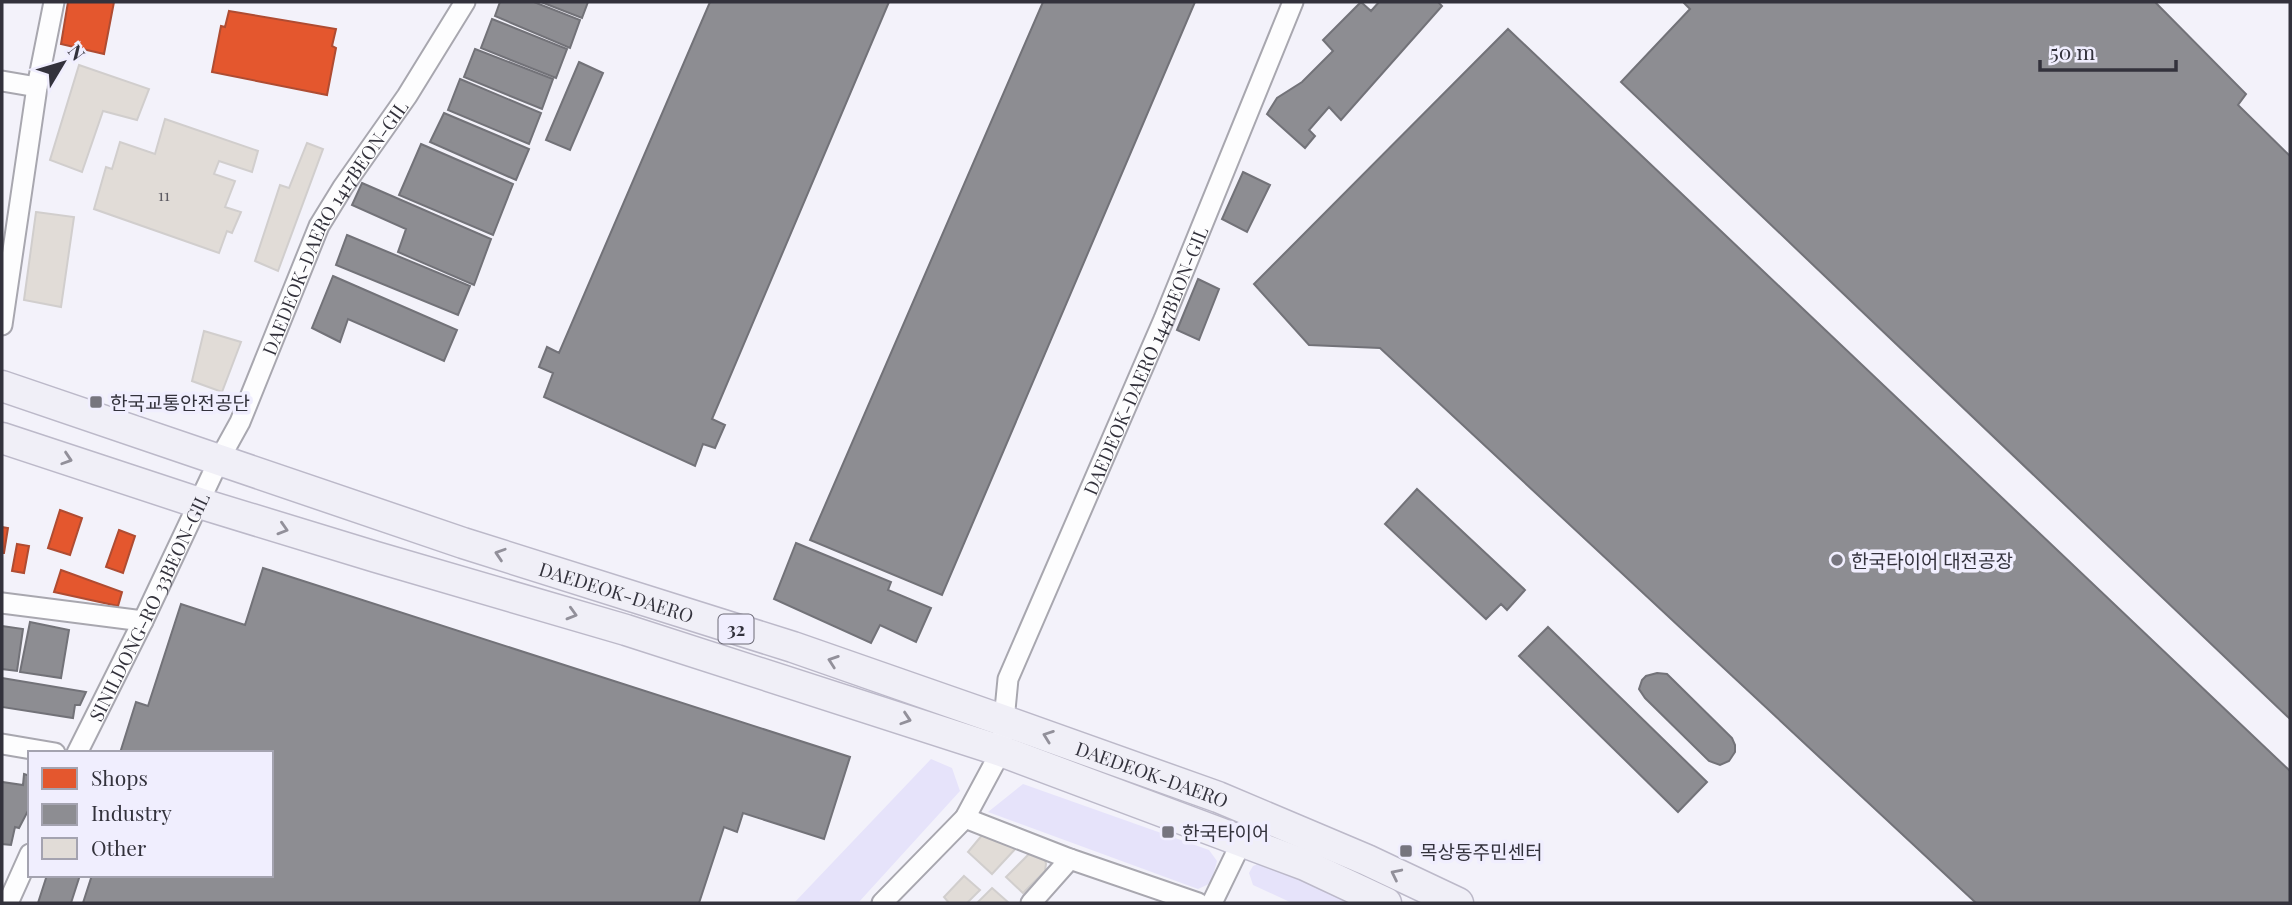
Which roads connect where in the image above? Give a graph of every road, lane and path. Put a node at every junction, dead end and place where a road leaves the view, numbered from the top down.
1 (54, 2) edge
2 (465, 2) edge
3 (1293, 2) edge
4 (2, 81) edge
5 (37, 87) junction
6 (2, 325) edge
7 (2, 386) edge
8 (2, 438) edge
9 (219, 460) junction
10 (199, 503) junction
11 (2, 603) edge
12 (143, 621) junction
13 (1005, 721) junction
14 (2, 744) edge
15 (43, 751) edge
16 (78, 751) edge
17 (1000, 751) junction
18 (965, 817) junction
19 (1242, 841) junction
20 (28, 858) edge
21 (1070, 859) junction
22 (7, 896) edge
23 (881, 903) edge
24 (1031, 903) edge
25 (1198, 903) edge
26 (1212, 903) edge
27 (1386, 903) edge
28 (1458, 903) edge

1 - 5 street
2 - 9 street, DAEDEOK-DAERO 1417BEON-GIL
3 - 13 street, DAEDEOK-DAERO 1447BEON-GIL
4 - 5 street
5 - 6 street
7 - 9 main road, DAEDEOK-DAERO / 32
8 -> 10 main road, DAEDEOK-DAERO / 32
9 - 10 street, SINILDONG-RO 33BEON-GIL
13 -> 9 main road, DAEDEOK-DAERO / 32
10 - 12 street, SINILDONG-RO 33BEON-GIL
10 -> 17 main road, DAEDEOK-DAERO / 32
11 - 12 street
12 - 16 street, SINILDONG-RO 33BEON-GIL
13 - 17 street, DAEDEOK-DAERO 1447BEON-GIL
28 -> 13 main road, DAEDEOK-DAERO / 32
14 - 15 street
17 - 18 street, DAEDEOK-DAERO 1447BEON-GIL
17 - 19 main road, DAEDEOK-DAERO / 32
18 - 21 street
18 - 23 street, DAEDEOK-DAERO 1447BEON-GIL
19 - 26 street
19 - 27 main road, DAEDEOK-DAERO / 32
20 - 22 street
21 - 24 street
21 - 25 street

